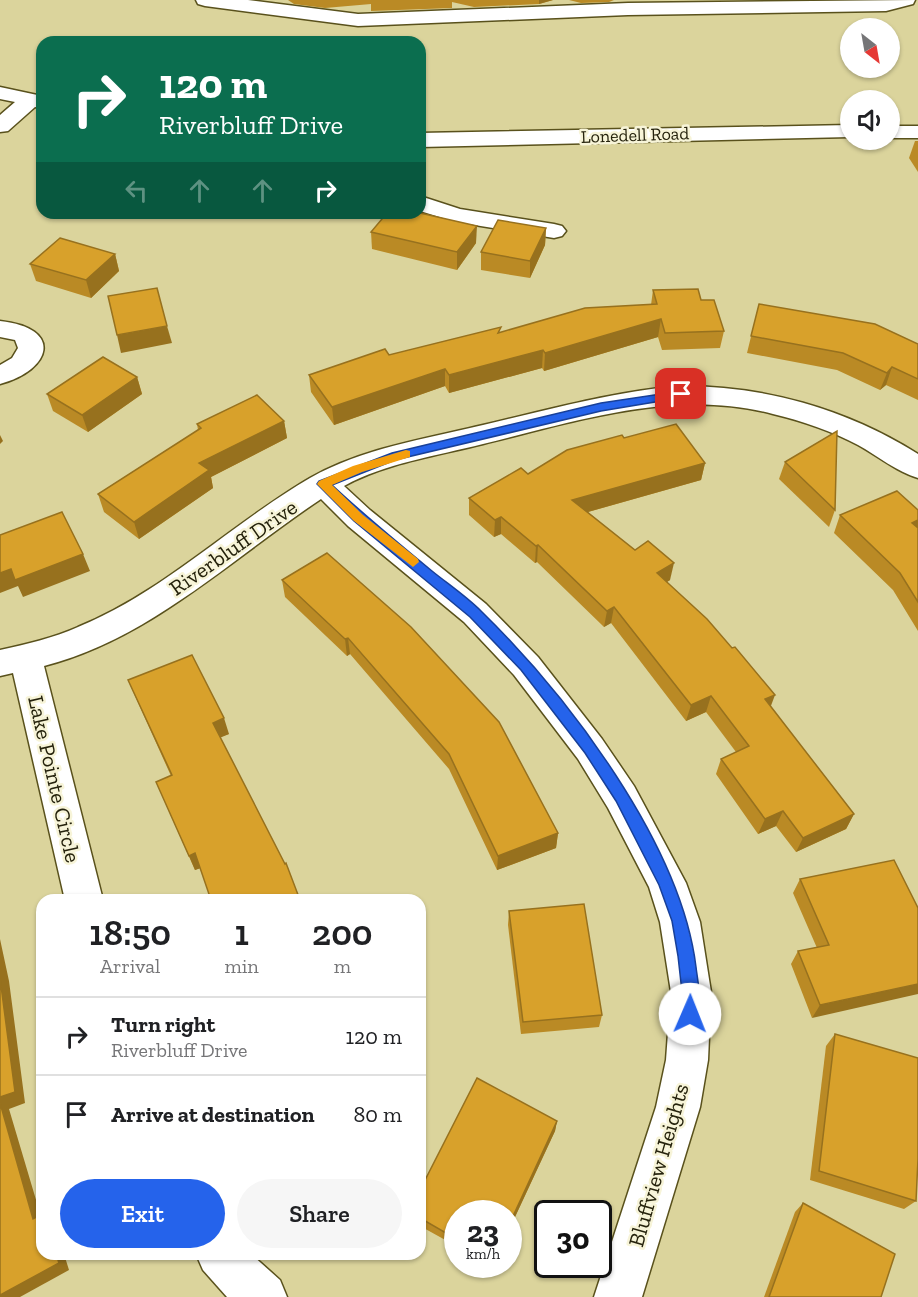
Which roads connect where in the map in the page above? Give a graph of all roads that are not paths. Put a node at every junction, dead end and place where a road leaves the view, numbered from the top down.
1 (205, 0) edge
2 (906, 0) edge
3 (0, 93) edge
4 (36, 101) edge
5 (36, 102) edge
6 (0, 126) edge
7 (840, 131) edge
8 (900, 132) edge
9 (918, 132) edge
10 (426, 140) edge
11 (426, 205) edge
12 (554, 231) dead end
13 (0, 329) edge
14 (0, 375) edge
15 (918, 468) edge
16 (323, 484) junction
17 (13, 661) edge
18 (82, 894) edge
19 (225, 1260) edge
20 (263, 1297) edge
21 (618, 1297) edge

1 - 2 street
3 - 4 street
5 - 6 street
7 - 10 street, Lonedell Road
8 - 9 street
11 - 12 street
13 - 14 street
15 - 16 street, Riverbluff Drive
16 - 17 street, Riverbluff Drive
16 - 21 street, Bluffview Heights
17 - 18 street, Lake Pointe Circle
19 - 20 street

